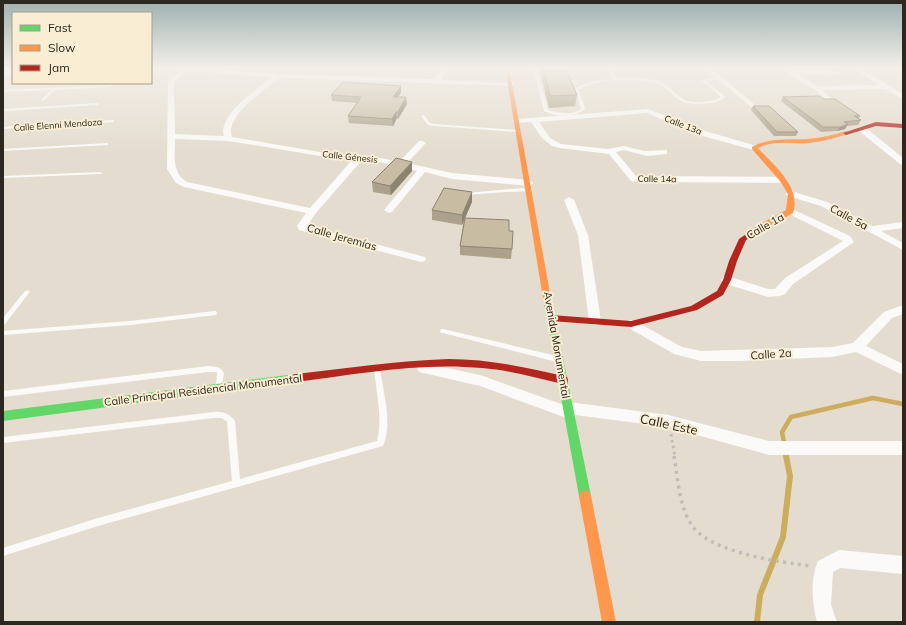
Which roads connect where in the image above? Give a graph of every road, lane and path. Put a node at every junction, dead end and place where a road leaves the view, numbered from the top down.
1 (47, 96) edge
2 (171, 96) edge
3 (254, 96) edge
4 (513, 96) edge
5 (542, 96) edge
6 (579, 96) edge
7 (678, 96) edge
8 (722, 96) edge
9 (741, 96) edge
10 (43, 100) dead end
11 (97, 104) dead end
12 (753, 106) edge
13 (3, 110) edge
14 (423, 116) dead end
15 (534, 120) junction
16 (113, 121) dead end
17 (516, 121) junction
18 (903, 126) edge
19 (3, 128) edge
20 (862, 129) junction
21 (517, 131) junction
22 (171, 136) junction
23 (229, 139) junction
24 (422, 143) dead end
25 (107, 144) dead end
26 (754, 148) junction
27 (3, 150) edge
28 (611, 151) junction
29 (664, 152) dead end
30 (360, 158) junction
31 (903, 162) edge
32 (402, 164) junction
33 (423, 169) junction
34 (100, 173) dead end
35 (3, 177) edge
36 (783, 180) junction
37 (529, 186) junction
38 (460, 194) edge
39 (791, 194) junction
40 (569, 200) dead end
41 (389, 210) dead end
42 (312, 211) junction
43 (790, 211) junction
44 (903, 225) edge
45 (870, 229) junction
46 (903, 247) edge
47 (421, 259) dead end
48 (727, 280) junction
49 (27, 292) dead end
50 (903, 309) edge
51 (214, 313) dead end
52 (551, 318) junction
53 (595, 321) junction
54 (3, 322) edge
55 (631, 324) junction
56 (443, 331) dead end
57 (3, 333) edge
58 (857, 347) junction
59 (558, 359) junction
60 (403, 366) junction
61 (377, 368) junction
62 (508, 368) junction
63 (903, 370) edge
64 (563, 380) junction
65 (500, 386) junction
66 (219, 388) junction
67 (3, 394) edge
68 (569, 411) junction
69 (3, 416) edge
70 (668, 421) junction
71 (3, 440) edge
72 (903, 448) edge
73 (236, 484) junction
74 (3, 552) edge
75 (903, 565) edge
76 (824, 567) junction
77 (609, 622) edge
78 (827, 622) edge

1 - 10 lane
2 - 22 street
3 - 23 street
4 - 17 street, Avenida Monumental
5 - 6 lane
7 - 8 lane
9 - 12 street
11 - 13 lane
14 - 21 lane
15 - 17 street, Calle 13a
15 - 26 street, Calle 13a
15 - 28 street
16 - 19 lane, Calle Elenni Mendoza
17 - 21 street, Avenida Monumental
18 - 20 street
20 - 26 street
20 - 31 street
21 - 37 street, Avenida Monumental
22 - 23 street, Calle Génesis
22 - 42 street
23 - 30 street, Calle Génesis
24 - 32 street
25 - 27 lane
26 - 36 street
28 - 29 street
28 - 36 street, Calle 14a
30 - 32 street, Calle Génesis
30 - 42 street, Calle Jeremías
32 - 33 street, Calle Génesis
33 - 37 street, Calle Génesis
33 - 41 street
34 - 35 lane
36 - 39 street
37 - 38 lane
37 - 52 street, Avenida Monumental
39 - 43 street, Calle 1a
39 - 45 street, Calle 5a
40 - 53 street
42 - 47 street, Calle Jeremías
43 - 48 street, Calle 1a
43 - 48 street
44 - 45 street
45 - 46 street, Calle 5a
48 - 55 street, Calle 1a
49 - 54 lane
50 - 58 street
51 - 57 lane
52 - 53 street, Calle 1a
52 - 59 street, Avenida Monumental
53 - 55 street, Calle 1a
55 - 58 street, Calle 2a
56 - 59 lane
58 - 63 street
59 - 64 street, Avenida Monumental
60 - 61 street, Calle Principal Residencial Monumental
60 - 62 street, Calle Principal Residencial Monumental
60 - 65 street, Calle Principal Residencial Monumental
61 - 66 street, Calle Principal Residencial Monumental
61 - 73 lane
62 - 64 street, Calle Principal Residencial Monumental
62 - 65 street
64 - 68 street, Avenida Monumental
65 - 68 street, Calle Principal Residencial Monumental
66 - 67 lane
66 - 69 street, Calle Principal Residencial Monumental
68 - 70 street, Calle Este
68 - 77 street, Avenida Monumental
70 - 72 street, Calle Este
70 - 76 path
71 - 73 lane
73 - 74 lane
75 - 76 street
76 - 78 street

